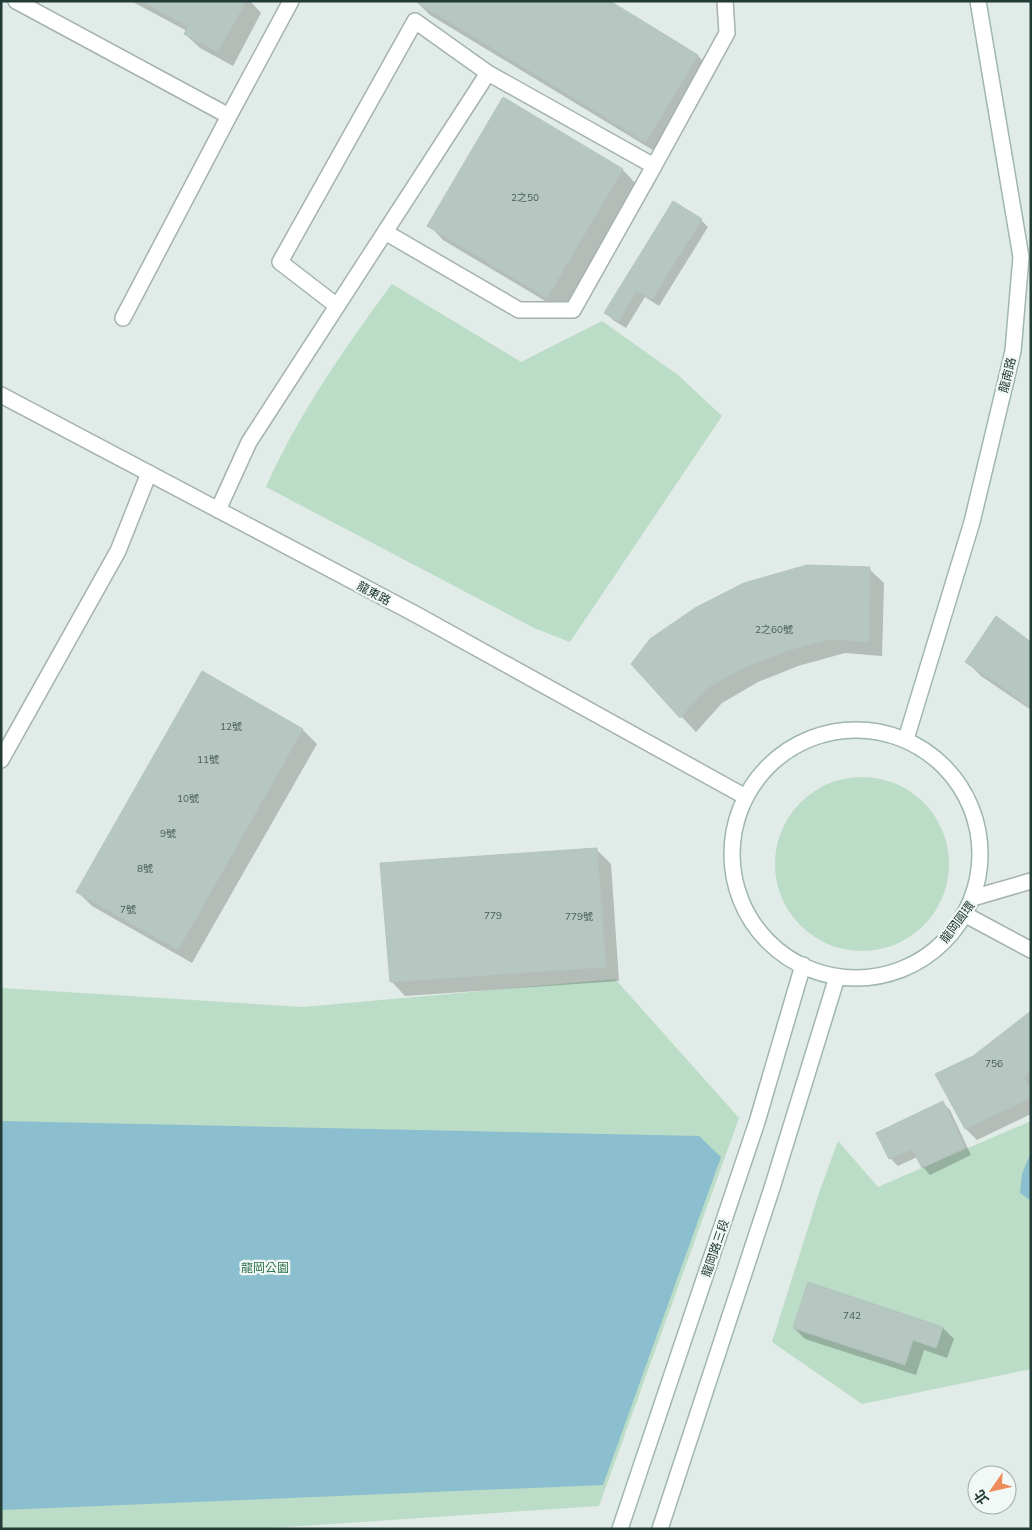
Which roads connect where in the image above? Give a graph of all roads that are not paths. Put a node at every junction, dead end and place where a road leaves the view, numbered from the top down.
1 (16, 1) edge
2 (291, 1) edge
3 (725, 1) edge
4 (978, 1) edge
5 (488, 73) junction
6 (229, 116) junction
7 (654, 166) junction
8 (385, 232) junction
9 (1026, 256) edge
10 (337, 306) junction
11 (123, 318) dead end
12 (1, 395) edge
13 (149, 473) junction
14 (218, 510) junction
15 (906, 739) junction
16 (1, 760) edge
17 (744, 796) junction
18 (1031, 881) edge
19 (976, 898) junction
20 (964, 914) junction
21 (1031, 950) edge
22 (803, 965) junction
23 (837, 977) junction
24 (620, 1529) edge
25 (660, 1529) edge

1 - 6 main road
2 - 6 main road
3 - 7 main road
4 - 9 main road, 龍南路
5 - 7 main road
5 - 8 main road
5 - 10 main road
6 - 11 main road
7 - 8 main road
8 - 10 main road
9 - 15 main road, 龍南路
10 - 14 main road
12 - 13 main road, 龍東路
13 - 14 main road, 龍東路
13 - 16 main road
14 - 17 main road, 龍東路
15 - 17 main road, 龍岡圓環
15 - 19 main road, 龍岡圓環
17 - 22 main road, 龍岡圓環
18 - 19 main road
19 - 20 main road, 龍岡圓環
20 - 21 main road
20 - 23 main road, 龍岡圓環
22 - 23 main road, 龍岡圓環
22 - 24 main road, 龍岡路三段
23 - 25 main road

